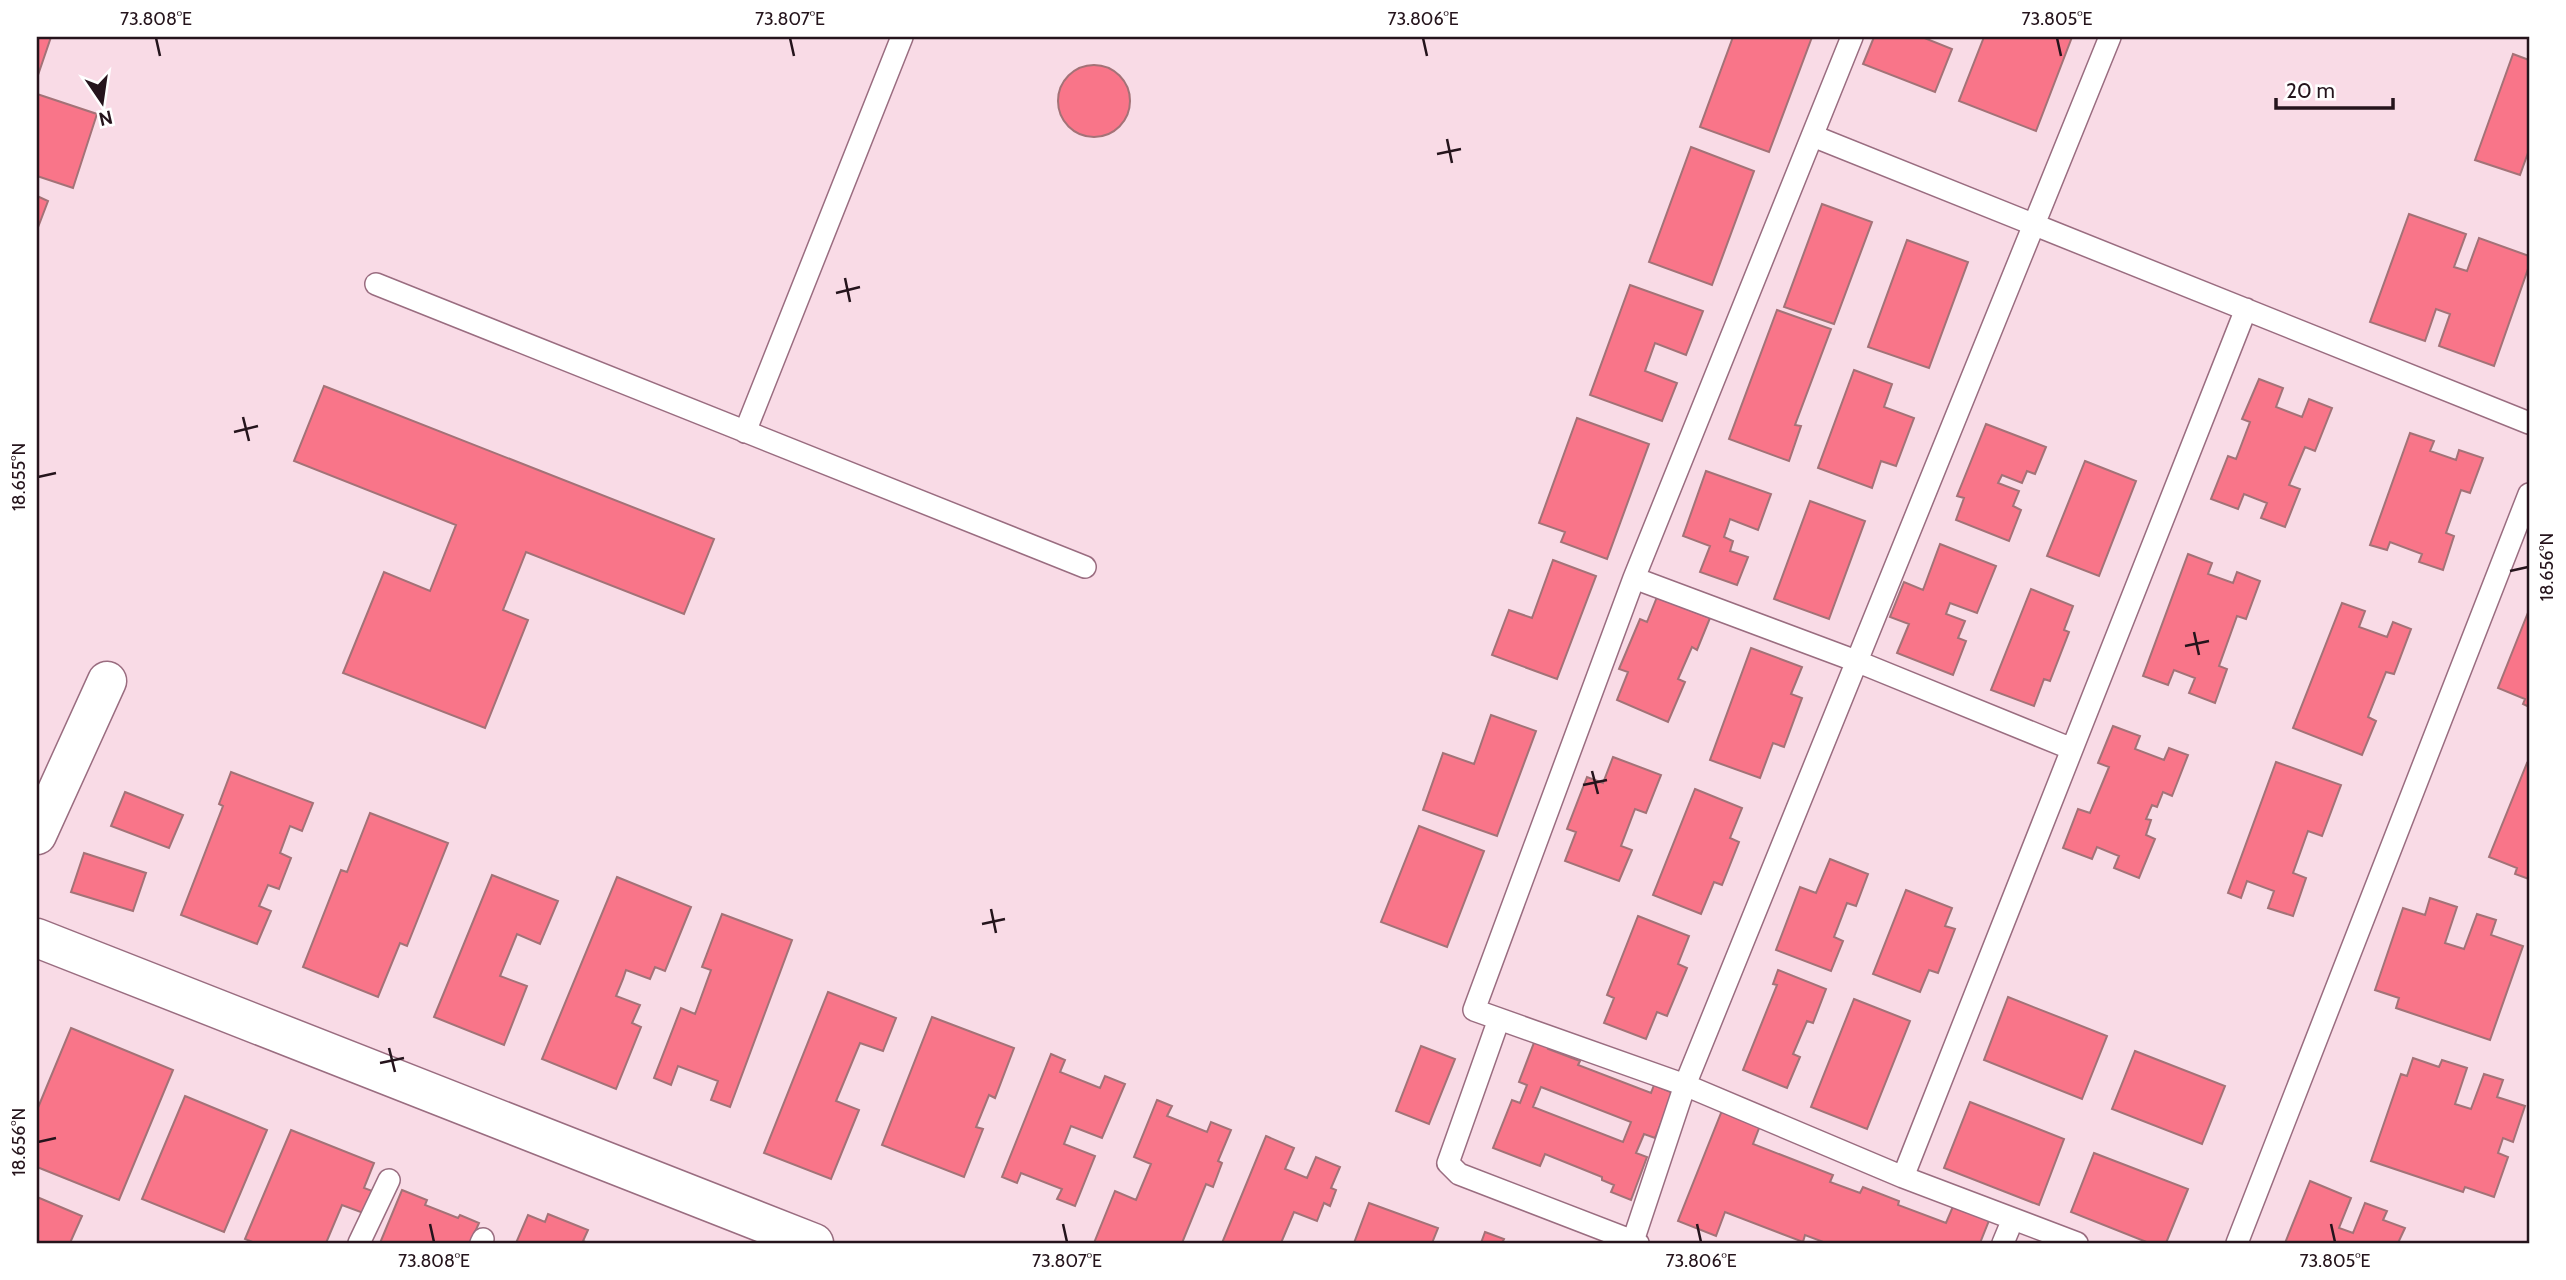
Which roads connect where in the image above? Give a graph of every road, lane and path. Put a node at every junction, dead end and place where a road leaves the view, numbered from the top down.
1 (902, 37) edge
2 (1852, 37) edge
3 (2110, 37) edge
4 (1813, 136) junction
5 (2035, 224) junction
6 (376, 284) dead end
7 (2246, 309) junction
8 (2529, 423) edge
9 (745, 432) junction
10 (2529, 494) edge
11 (1085, 567) dead end
12 (1634, 578) junction
13 (1856, 661) junction
14 (107, 681) dead end
15 (2072, 749) junction
16 (37, 835) edge
17 (37, 938) edge
18 (1499, 1019) junction
19 (1685, 1085) junction
20 (1903, 1177) junction
21 (389, 1180) dead end
22 (2013, 1219) junction
23 (1635, 1242) edge
24 (359, 1243) edge
25 (814, 1243) edge
26 (2003, 1243) edge
27 (2077, 1243) edge
28 (2237, 1243) edge

1 - 9 lane
2 - 4 lane
3 - 5 lane
4 - 5 lane
4 - 12 lane
5 - 7 lane
5 - 13 lane
6 - 9 lane
7 - 8 lane
7 - 15 lane
9 - 11 lane
10 - 28 lane
12 - 13 lane
12 - 18 lane
13 - 15 lane
13 - 19 lane
14 - 16 street
15 - 20 lane
17 - 25 street
18 - 19 lane
18 - 23 lane
19 - 20 lane
19 - 23 lane
20 - 22 lane
21 - 24 lane
22 - 26 lane
22 - 27 lane

